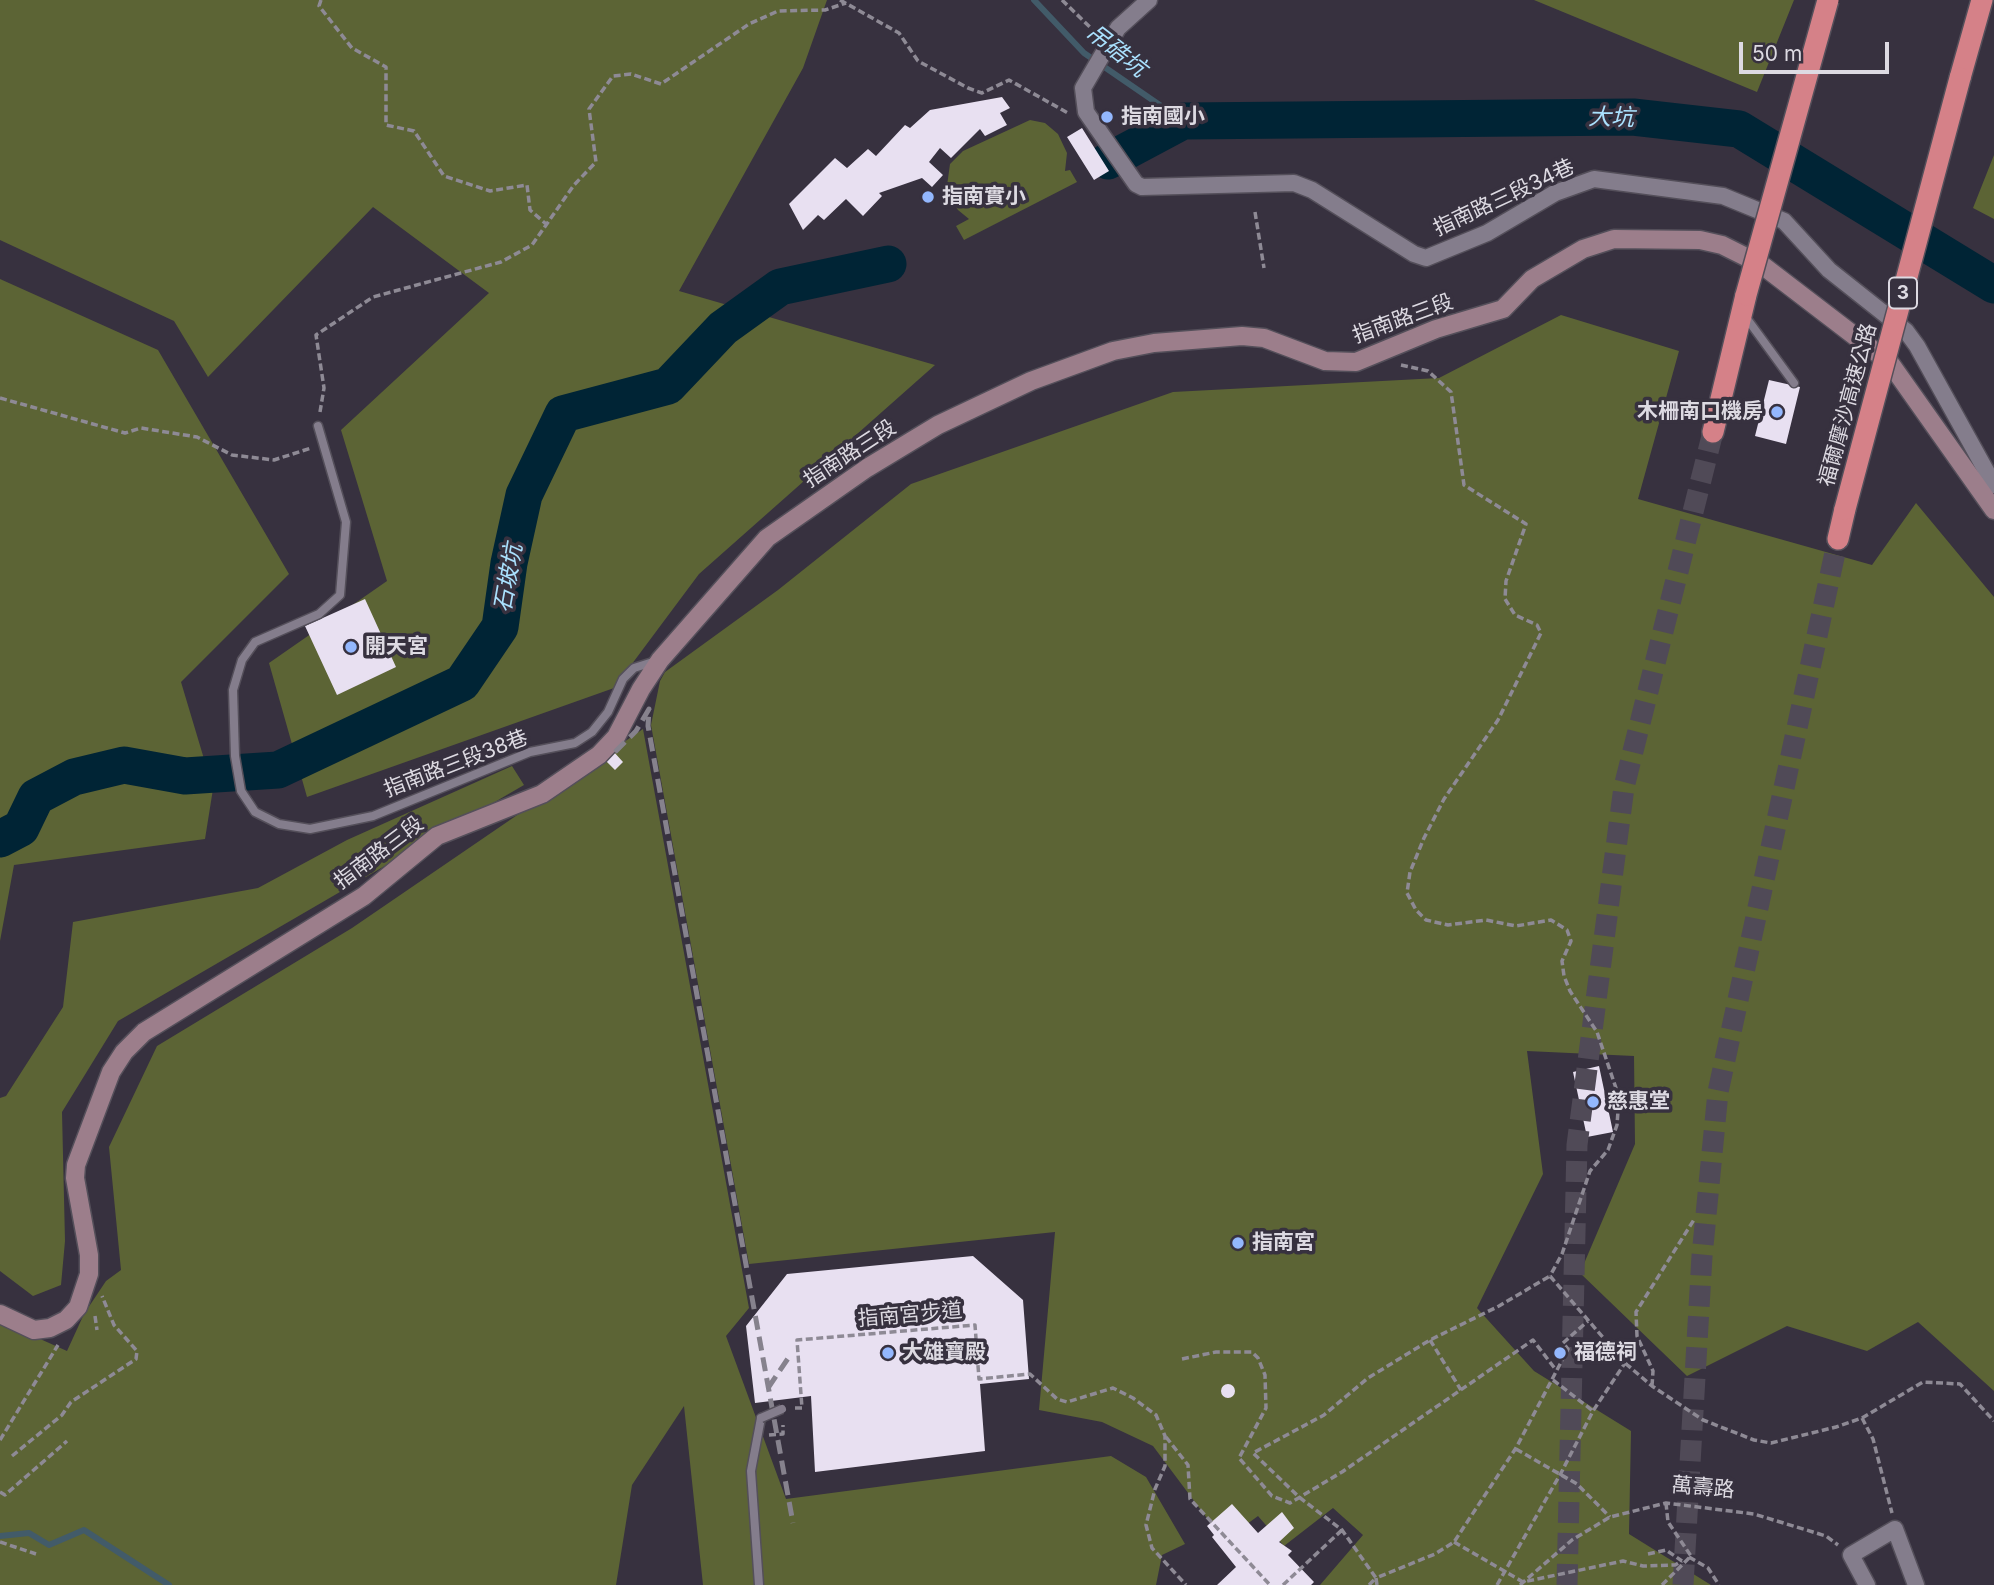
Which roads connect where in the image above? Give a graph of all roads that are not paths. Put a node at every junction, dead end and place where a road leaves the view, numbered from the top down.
1 (1150, 0) edge
2 (1828, 0) edge
3 (1982, 0) edge
4 (1743, 303) junction
5 (1794, 383) dead end
6 (318, 426) road end
7 (1713, 432) tunnel mouth
8 (1994, 485) edge
9 (1994, 510) edge
10 (1838, 538) tunnel mouth
11 (660, 660) junction
12 (0, 1314) edge
13 (782, 1409) road end
14 (759, 1585) edge
15 (1867, 1585) edge
16 (1916, 1585) edge

1 - 8 street, 指南路三段34巷
2 - 4 highway, bridge
3 - 10 highway, 福爾摩沙高速公路 / 3, bridge
4 - 5 lane
4 - 7 highway
6 - 11 lane, 指南路三段38巷
9 - 11 street, 指南路三段
11 - 12 street, 指南路三段
13 - 14 lane, bridge
15 - 16 street

